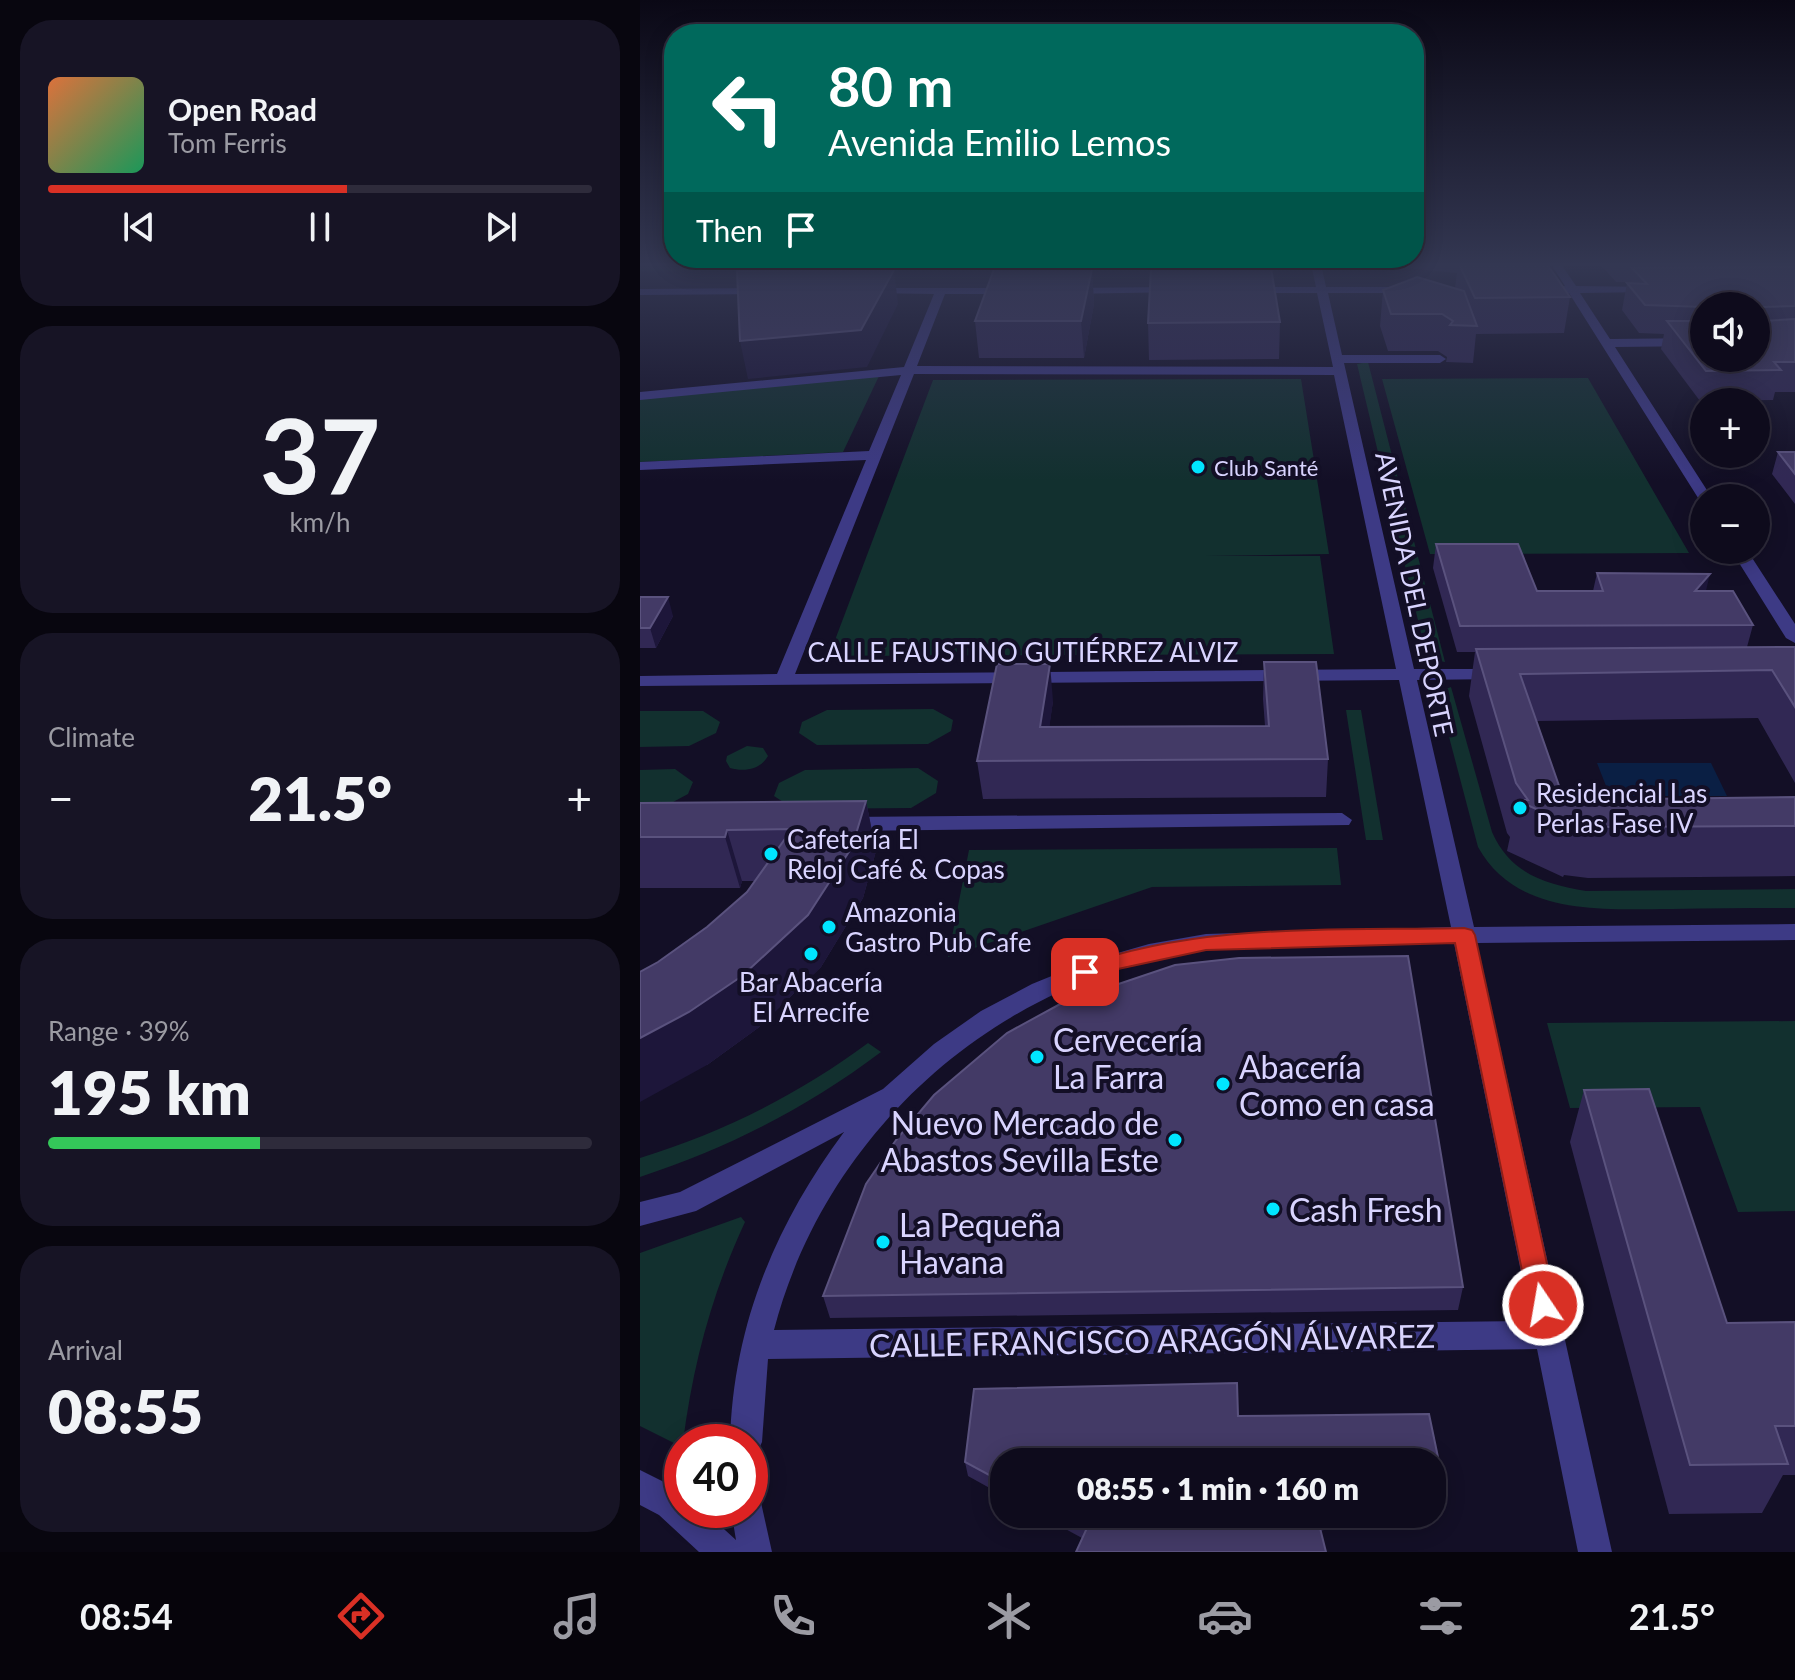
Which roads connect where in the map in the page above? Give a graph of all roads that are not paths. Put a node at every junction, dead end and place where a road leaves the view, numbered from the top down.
1 (923, 336) edge
2 (1332, 336) edge
3 (1602, 336) edge
4 (1690, 342) edge
5 (1606, 343) junction
6 (1440, 359) edge
7 (1338, 365) junction
8 (909, 370) junction
9 (640, 396) edge
10 (874, 455) junction
11 (640, 466) edge
12 (1696, 484) edge
13 (1748, 564) edge
14 (1795, 638) edge
15 (1518, 674) edge
16 (1406, 675) junction
17 (784, 679) junction
18 (640, 681) edge
19 (1342, 820) dead end
20 (823, 824) edge
21 (1795, 932) edge
22 (1464, 935) junction
23 (892, 1093) junction
24 (640, 1214) edge
25 (1549, 1335) junction
26 (755, 1345) junction
27 (748, 1424) edge
28 (640, 1487) edge
29 (751, 1528) edge
30 (724, 1552) edge
31 (755, 1552) edge
32 (1595, 1552) edge

1 - 8 street
2 - 7 street, AVENIDA DEL DEPORTE
3 - 5 street
4 - 5 street
5 - 12 street
6 - 7 street
7 - 8 street
7 - 16 street, AVENIDA DEL DEPORTE
8 - 9 street
8 - 10 street
10 - 11 street
10 - 17 street
13 - 14 street
15 - 16 street, CALLE FAUSTINO GUTIÉRREZ ALVIZ
16 - 17 street, CALLE FAUSTINO GUTIÉRREZ ALVIZ
16 - 22 street, AVENIDA DEL DEPORTE
17 - 18 street, CALLE FAUSTINO GUTIÉRREZ ALVIZ
19 - 20 street
21 - 22 street
22 - 23 street
22 - 25 street, AVENIDA DEL DEPORTE
23 - 24 street
23 - 26 street
25 - 26 street, CALLE FRANCISCO ARAGÓN ÁLVAREZ
25 - 32 street, AVENIDA DEL DEPORTE
26 - 27 street
28 - 30 street
29 - 31 street

